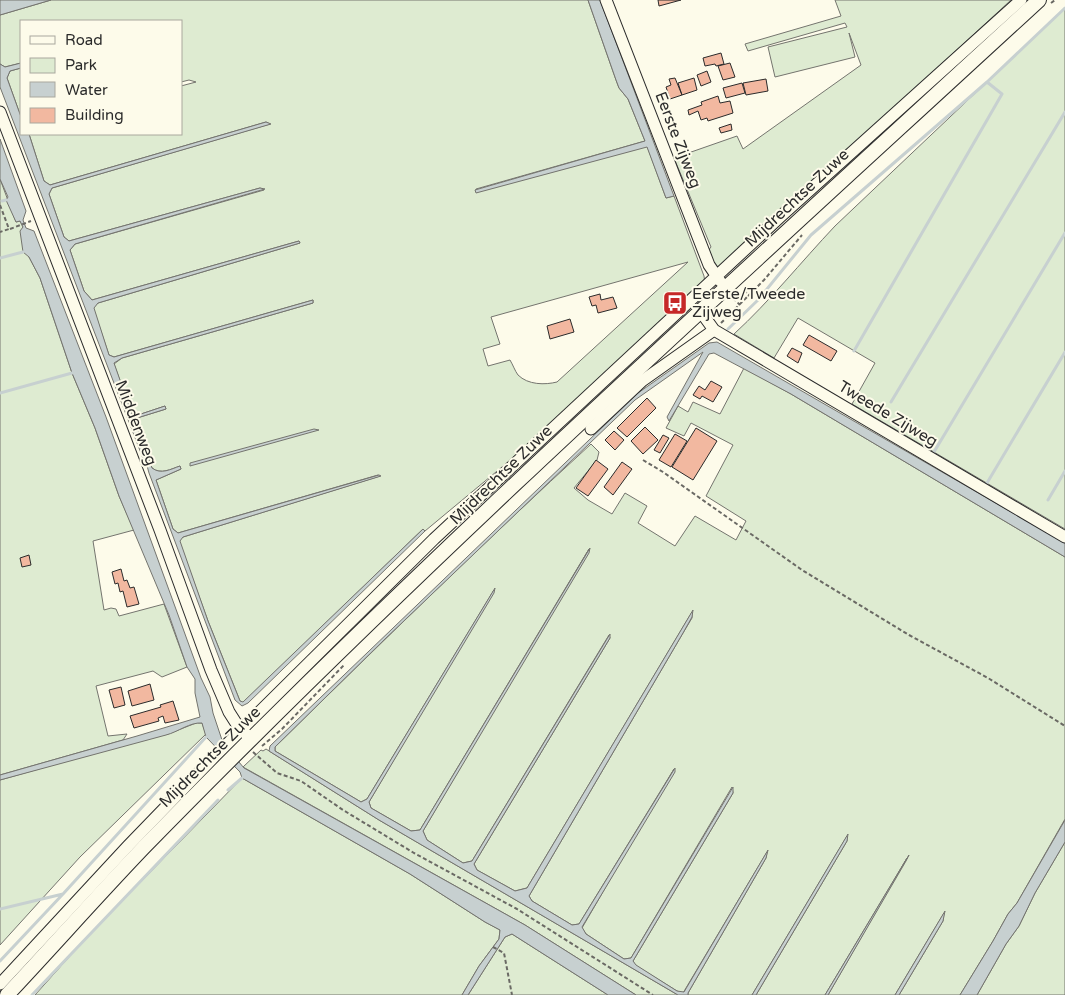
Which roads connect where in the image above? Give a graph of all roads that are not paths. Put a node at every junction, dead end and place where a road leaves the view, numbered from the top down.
1 (606, 0) edge
2 (1021, 0) edge
3 (1043, 3) edge
4 (0, 112) edge
5 (716, 277) junction
6 (725, 289) junction
7 (701, 312) junction
8 (714, 330) junction
9 (591, 429) dead end
10 (1065, 537) edge
11 (242, 730) junction
12 (253, 746) junction
13 (219, 762) junction
14 (0, 984) edge
15 (7, 995) edge

1 - 5 street, Eerste Zijweg
2 - 5 street, Mijdrechtse Zuwe
3 - 6 main road, Mijdrechtse Zuwe
4 - 11 street, Middenweg
5 - 6 street, Eerste Zijweg
5 - 11 street, Mijdrechtse Zuwe
6 - 7 main road, Mijdrechtse Zuwe
7 - 8 street, Tweede Zijweg
7 - 12 main road, Mijdrechtse Zuwe
8 - 9 street
8 - 10 street, Tweede Zijweg
11 - 12 street, Middenweg
11 - 13 street, Mijdrechtse Zuwe
12 - 13 main road, Mijdrechtse Zuwe
13 - 14 street, Mijdrechtse Zuwe
13 - 15 main road, Mijdrechtse Zuwe

